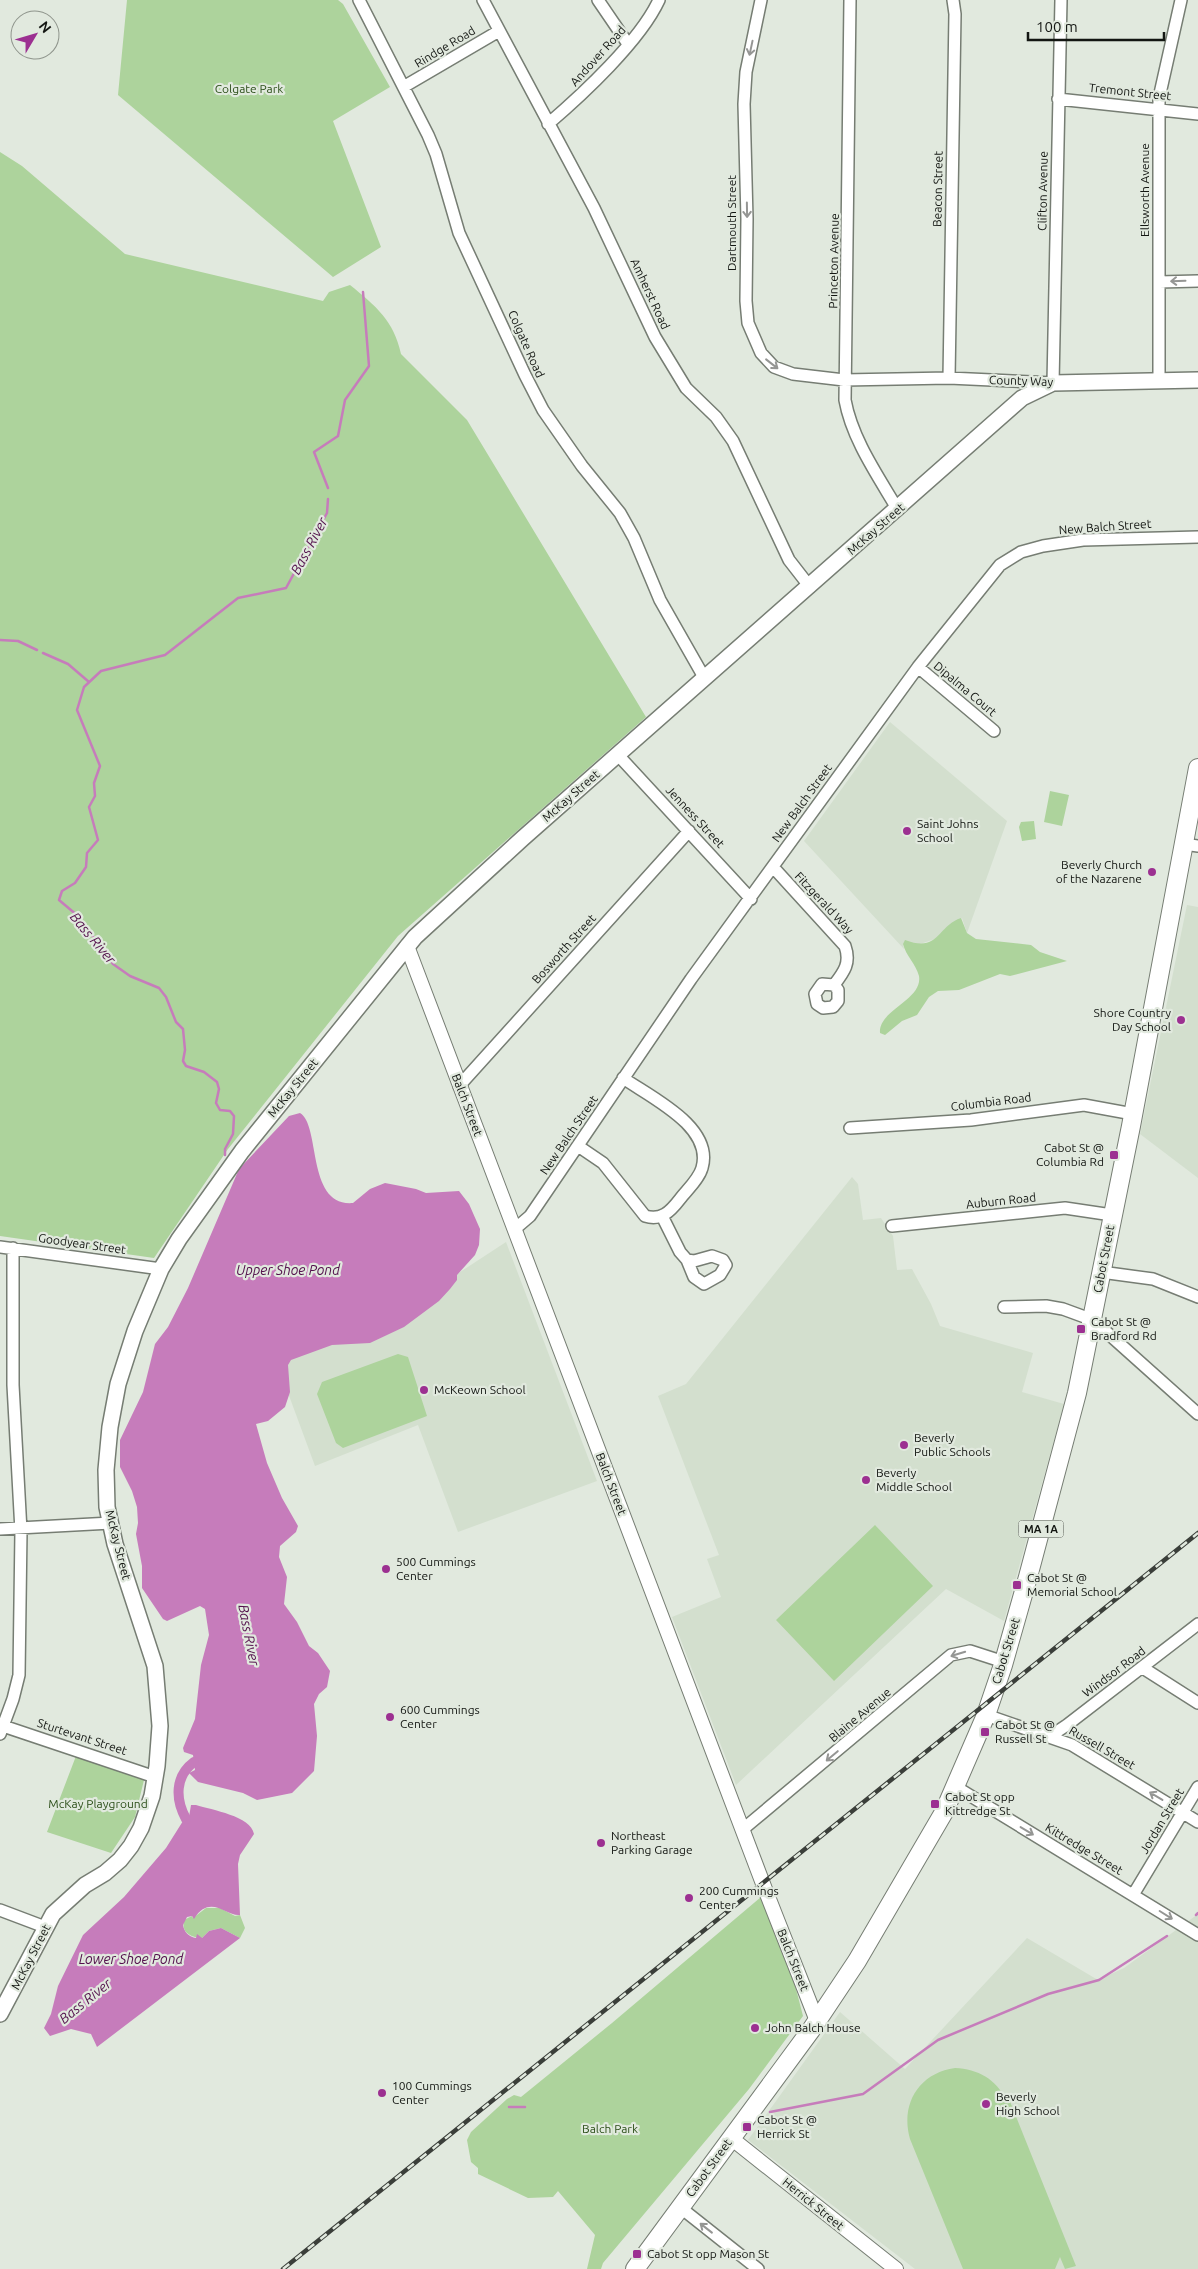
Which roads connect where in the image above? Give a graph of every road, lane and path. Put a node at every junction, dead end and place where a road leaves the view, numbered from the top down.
1 (359, 0) edge
2 (483, 0) edge
3 (598, 0) edge
4 (659, 0) edge
5 (761, 0) edge
6 (850, 0) edge
7 (953, 0) edge
8 (1061, 0) edge
9 (1181, 0) edge
10 (499, 31) junction
11 (628, 44) junction
12 (405, 86) junction
13 (1058, 99) junction
14 (1160, 108) junction
15 (1198, 114) edge
16 (548, 124) junction
17 (1198, 281) edge
18 (1159, 282) junction
19 (949, 378) junction
20 (844, 380) junction
21 (1198, 380) edge
22 (1159, 382) junction
23 (1052, 383) junction
24 (898, 510) junction
25 (1198, 537) edge
26 (810, 586) junction
27 (918, 667) junction
28 (705, 679) junction
29 (994, 731) dead end
30 (618, 755) junction
31 (1198, 768) edge
32 (689, 831) junction
33 (1191, 845) edge
34 (772, 868) junction
35 (751, 899) junction
36 (406, 946) junction
37 (834, 986) dead end
38 (623, 1078) junction
39 (460, 1086) junction
40 (1133, 1114) junction
41 (850, 1128) dead end
42 (578, 1146) junction
43 (1112, 1215) junction
44 (662, 1216) junction
45 (892, 1226) dead end
46 (516, 1228) junction
47 (0, 1246) edge
48 (13, 1248) junction
49 (687, 1260) dead end
50 (161, 1269) junction
51 (1101, 1272) junction
52 (1198, 1297) edge
53 (1004, 1307) dead end
54 (1093, 1320) junction
55 (1198, 1414) edge
56 (111, 1524) junction
57 (21, 1528) junction
58 (0, 1529) edge
59 (1198, 1624) edge
60 (1004, 1662) junction
61 (1143, 1668) junction
62 (1198, 1702) edge
63 (986, 1715) junction
64 (1, 1728) edge
65 (1043, 1733) junction
66 (155, 1777) junction
67 (956, 1787) junction
68 (1198, 1787) edge
69 (1183, 1812) junction
70 (1198, 1822) edge
71 (742, 1830) junction
72 (1133, 1895) junction
73 (0, 1910) edge
74 (45, 1927) junction
75 (1198, 1935) edge
76 (0, 2014) edge
77 (817, 2021) junction
78 (731, 2138) junction
79 (681, 2208) junction
80 (635, 2269) edge
81 (758, 2269) edge
82 (896, 2269) edge

1 - 12 street, Colgate Road
2 - 10 street, Amherst Road
3 - 11 street
4 - 11 street, Andover Road
5 -> 20 street, Dartmouth Street
6 - 20 street, Princeton Avenue
7 - 19 street, Beacon Street
8 - 13 street, Clifton Avenue
9 - 14 street, Ellsworth Avenue
10 - 12 street, Rindge Road
10 - 16 street, Amherst Road
11 - 16 street, Andover Road
12 - 28 street, Colgate Road
13 - 14 street, Tremont Street
13 - 23 street, Clifton Avenue
14 - 15 street, Tremont Street
14 - 18 street, Ellsworth Avenue
16 - 26 street, Amherst Road
17 -> 18 street
18 - 22 street, Ellsworth Avenue
19 - 20 street, County Way
19 - 23 street, County Way
20 - 24 street, Princeton Avenue
21 - 22 main road, County Way
22 - 23 main road, County Way
23 - 24 main road, McKay Street
24 - 26 main road, McKay Street
25 - 27 street, New Balch Street
26 - 28 main road, McKay Street
27 - 29 street, Dipalma Court
27 - 34 street, New Balch Street
28 - 30 main road, McKay Street
30 - 32 street, Jenness Street
30 - 36 main road, McKay Street
31 - 33 highway, Cabot Street / MA 1A
32 - 35 street, Jenness Street
32 - 39 street, Bosworth Street
33 - 40 highway, Cabot Street / MA 1A
34 - 35 street, New Balch Street
34 - 37 street, Fitzgerald Way
35 - 38 street, New Balch Street
36 - 39 street, Balch Street
36 - 50 main road, McKay Street
38 - 42 street, New Balch Street
38 - 44 street
39 - 46 street, Balch Street
40 - 41 street, Columbia Road
40 - 43 highway, Cabot Street / MA 1A
42 - 44 street
42 - 46 street, New Balch Street
43 - 45 street, Auburn Road
43 - 51 highway, Cabot Street / MA 1A
44 - 49 street
46 - 71 street, Balch Street
47 - 48 street, Goodyear Street
48 - 50 street, Goodyear Street
48 - 57 street
50 - 56 main road, McKay Street
51 - 52 street
51 - 54 highway, Cabot Street / MA 1A
53 - 54 street
54 - 55 street
54 - 60 highway, Cabot Street / MA 1A
56 - 57 street
56 - 66 main road, McKay Street
57 - 58 street
57 - 64 street
59 - 61 street, Windsor Road
60 - 63 highway, Cabot Street / MA 1A
60 -> 71 street, Blaine Avenue
61 - 62 street
61 - 65 street, Windsor Road
63 - 65 street, Russell Street
63 - 67 highway, Cabot Street / MA 1A
64 - 66 street, Sturtevant Street
69 -> 65 street, Russell Street
66 - 74 main road, McKay Street
67 -> 72 street, Kittredge Street
67 - 77 highway, Cabot Street / MA 1A
68 - 69 street, Jordan Street
69 - 70 street, Russell Street
69 - 72 street, Jordan Street
71 - 77 street, Balch Street
72 -> 75 street, Kittredge Street
73 - 74 street
74 - 76 main road, McKay Street
77 - 78 highway, Cabot Street / MA 1A
78 - 79 highway, Cabot Street / MA 1A
78 - 82 street, Herrick Street
79 - 80 highway, Cabot Street / MA 1A
81 -> 79 street

